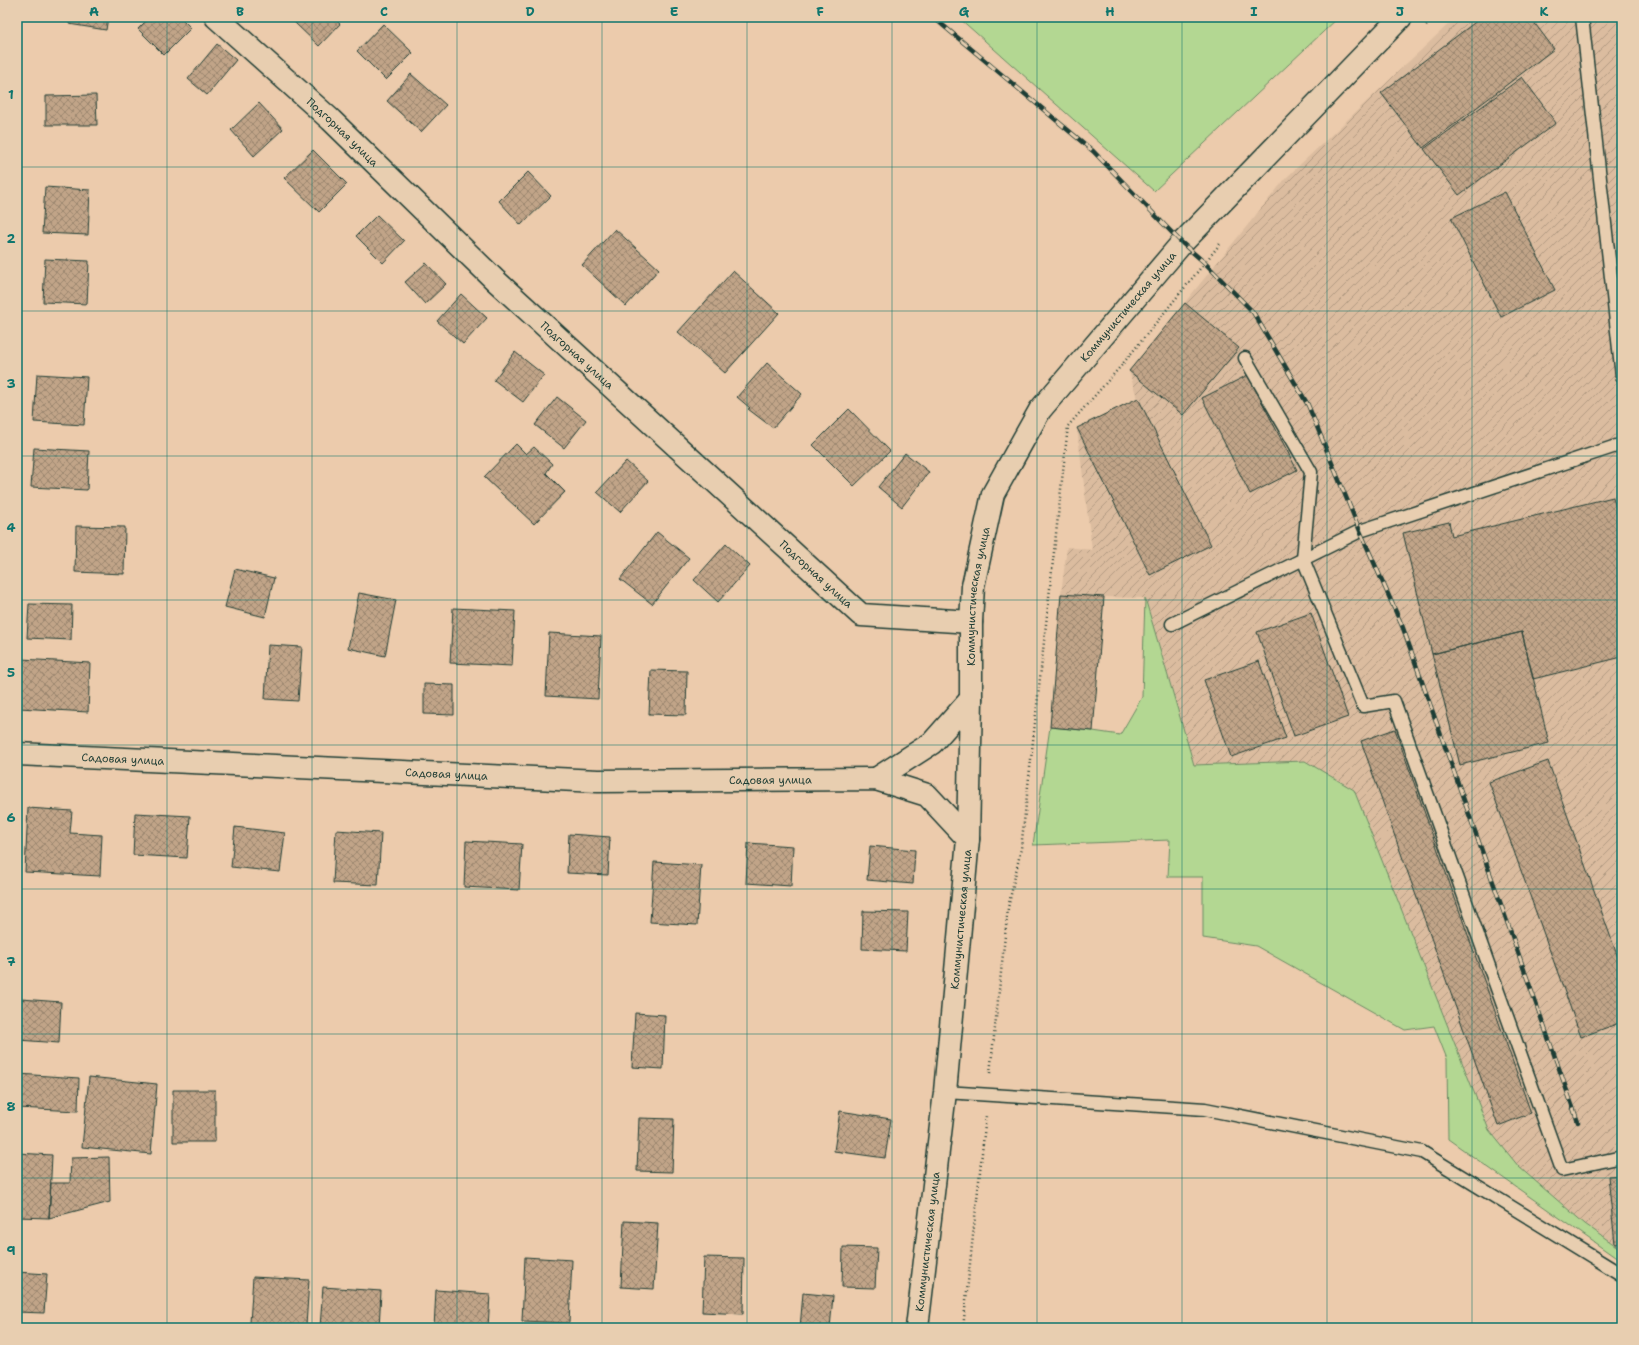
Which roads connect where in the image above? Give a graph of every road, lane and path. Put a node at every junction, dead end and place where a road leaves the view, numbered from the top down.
1 (216, 17) edge
2 (1401, 17) edge
3 (1435, 17) edge
4 (1582, 17) edge
5 (1424, 28) dead end
6 (1225, 239) dead end
7 (1245, 358) dead end
8 (1622, 376) edge
9 (1622, 444) edge
10 (1304, 559) junction
11 (971, 622) junction
12 (1172, 624) dead end
13 (971, 699) junction
14 (17, 754) edge
15 (876, 779) junction
16 (968, 839) junction
17 (945, 1092) junction
18 (988, 1096) junction
19 (1622, 1157) edge
20 (1622, 1275) edge
21 (917, 1328) edge
22 (963, 1328) edge

1 - 11 street, Подгорная улица
2 - 11 street, Коммунистическая улица
3 - 5 path
4 - 8 lane
6 - 18 path
7 - 10 lane
9 - 10 lane
10 - 12 lane
10 - 19 lane
11 - 13 street, Коммунистическая улица
13 - 15 street
13 - 16 street, Коммунистическая улица
14 - 15 street, Садовая улица
15 - 16 street, Садовая улица
16 - 17 street, Коммунистическая улица
17 - 18 lane
17 - 21 street, Коммунистическая улица
18 - 20 lane
18 - 22 path

